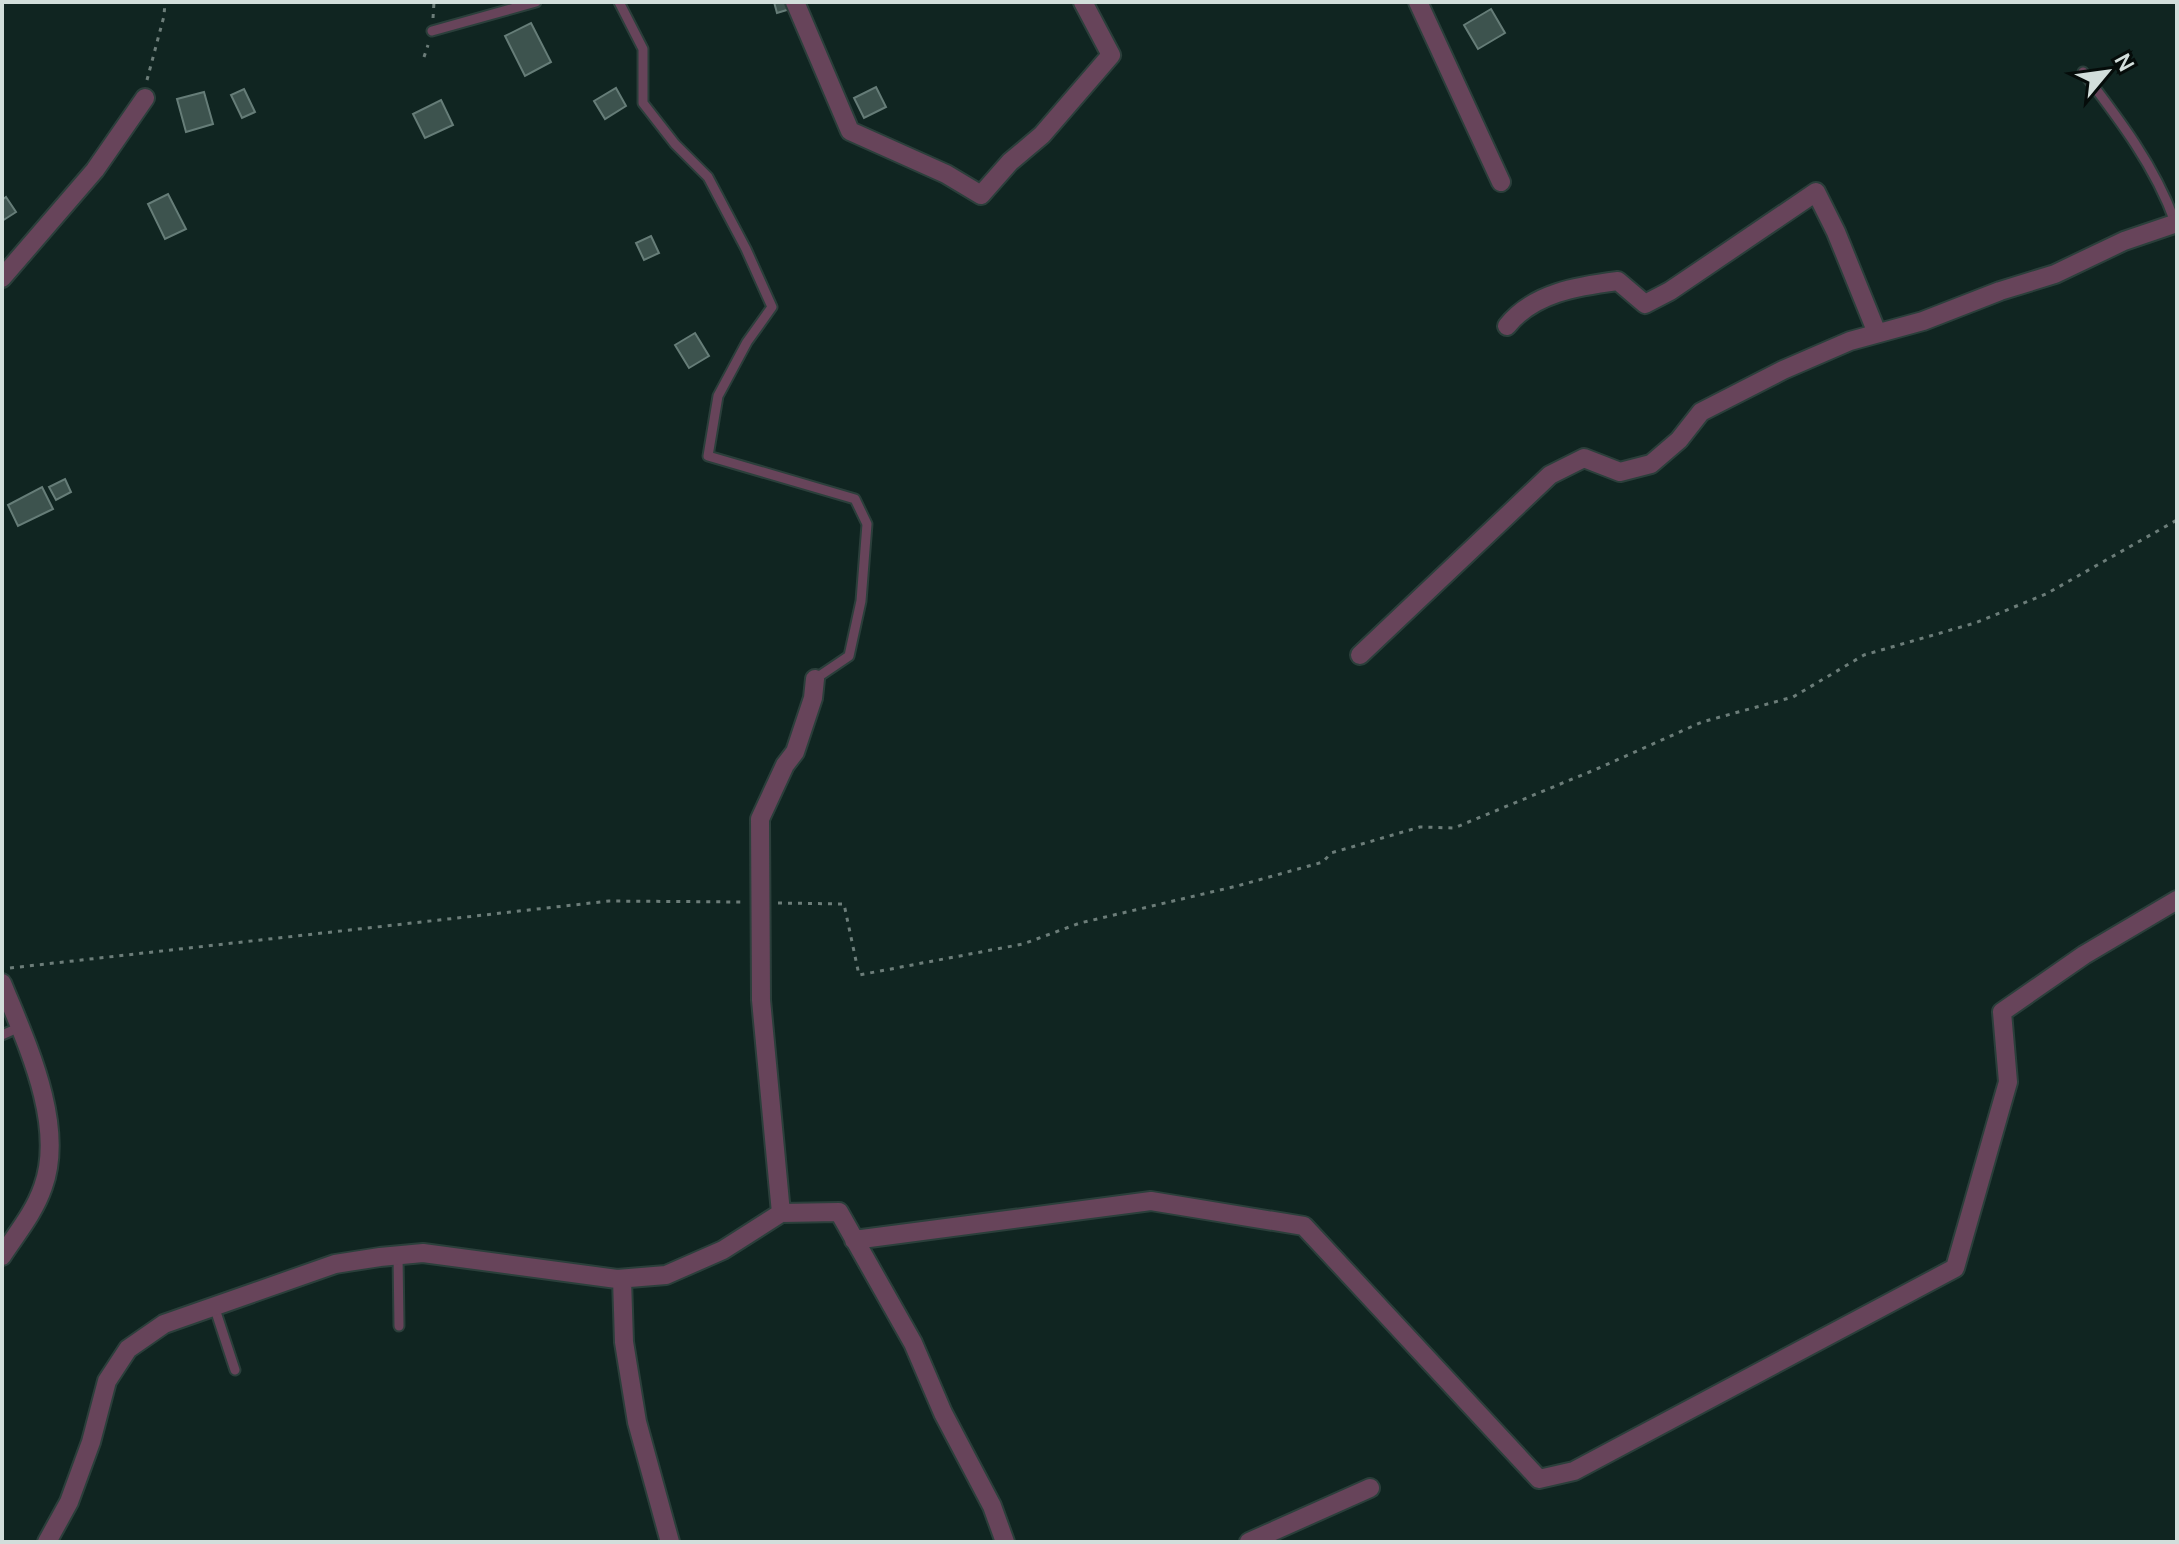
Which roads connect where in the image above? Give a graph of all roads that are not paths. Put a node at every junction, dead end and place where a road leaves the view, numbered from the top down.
1 (536, 2) edge
2 (619, 2) edge
3 (795, 2) edge
4 (1083, 2) edge
5 (1418, 2) edge
6 (432, 31) dead end
7 (2083, 72) dead end
8 (145, 98) road end
9 (1501, 182) dead end
10 (2176, 222) edge
11 (2, 278) edge
12 (1507, 326) dead end
13 (1877, 333) junction
14 (1360, 655) dead end
15 (815, 679) joint
16 (2177, 900) edge
17 (2, 983) edge
18 (20, 1027) junction
19 (2, 1035) edge
20 (781, 1213) junction
21 (854, 1240) junction
22 (398, 1255) junction
23 (2, 1256) edge
24 (622, 1279) junction
25 (214, 1306) junction
26 (399, 1326) dead end
27 (235, 1370) dead end
28 (1370, 1488) dead end
29 (47, 1542) edge
30 (670, 1542) edge
31 (1005, 1542) edge
32 (1249, 1542) edge

1 - 6 lane
2 - 15 lane
3 - 4 street
5 - 9 street
7 - 10 lane
8 - 11 street
10 - 13 street
12 - 13 street
13 - 14 street
15 - 20 street
16 - 21 street
17 - 18 street
18 - 19 lane
18 - 23 street
20 - 21 street
20 - 24 street
21 - 31 street
22 - 24 street
22 - 25 street
22 - 26 lane
24 - 30 street
25 - 27 lane
25 - 29 street
28 - 32 street

